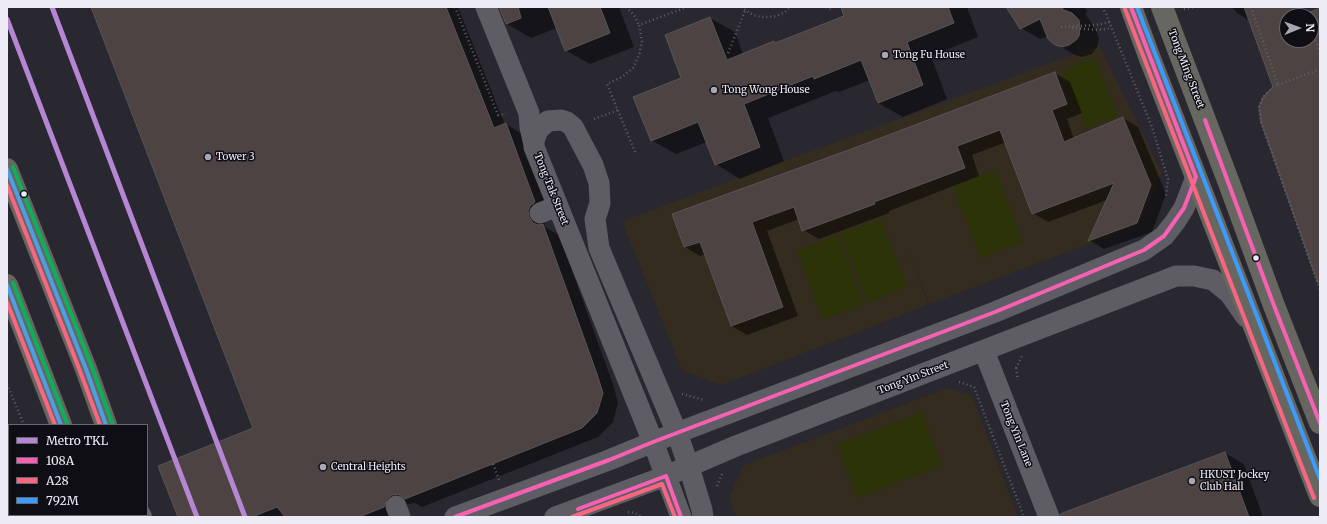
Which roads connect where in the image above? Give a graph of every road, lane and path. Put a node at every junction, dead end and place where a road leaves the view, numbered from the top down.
1 (455, 7) edge
2 (486, 7) edge
3 (626, 7) edge
4 (687, 7) edge
5 (741, 7) edge
6 (790, 7) edge
7 (826, 7) edge
8 (1102, 7) edge
9 (1131, 7) edge
10 (1162, 7) edge
11 (1251, 7) edge
12 (745, 10) junction
13 (833, 10) dead end
14 (639, 25) junction
15 (1061, 27) dead end
16 (1118, 27) dead end
17 (1112, 28) junction
18 (1320, 30) edge
19 (1320, 52) edge
20 (728, 54) dead end
21 (1320, 69) edge
22 (1278, 85) junction
23 (618, 110) junction
24 (529, 112) junction
25 (506, 114) dead end
26 (594, 119) dead end
27 (554, 120) junction
28 (534, 147) junction
29 (635, 152) dead end
30 (7, 169) edge
31 (1196, 177) junction
32 (1166, 198) dead end
33 (7, 285) edge
34 (1320, 290) edge
35 (1254, 328) junction
36 (984, 351) junction
37 (7, 384) edge
38 (974, 387) dead end
39 (678, 393) dead end
40 (1315, 398) edge
41 (709, 400) dead end
42 (1320, 423) edge
43 (24, 424) edge
44 (61, 424) edge
45 (106, 424) edge
46 (677, 433) junction
47 (653, 442) junction
48 (689, 466) junction
49 (723, 472) dead end
50 (666, 476) junction
51 (717, 492) dead end
52 (1320, 496) edge
53 (624, 511) dead end
54 (455, 517) edge
55 (555, 517) edge
56 (642, 517) edge
57 (681, 517) edge
58 (703, 517) edge
59 (1024, 517) edge
60 (1049, 517) edge

1 - 25 path
2 - 24 street
3 - 14 path
4 - 14 path
5 - 12 path
6 - 12 path
7 - 13 path
8 - 17 path
9 - 31 main road
10 - 40 main road, Tong Ming Street
11 - 22 path
12 - 20 path
14 - 23 path
15 - 17 path
16 - 17 path
17 - 32 path
18 - 19 path
21 - 22 path
22 - 34 path
23 - 26 path
23 - 29 path
24 - 27 street
24 - 28 street
27 - 28 street, Tong Tak Street
27 - 46 street
28 - 47 street, Tong Tak Street
30 - 45 main road
31 - 35 main road
31 - 46 street
33 - 44 main road
35 - 36 street, Tong Yin Street
35 - 52 main road
36 - 48 street, Tong Yin Street
36 - 60 street, Tong Yin Lane
37 - 43 path
38 - 59 path
39 - 41 path
40 - 42 main road, Tong Ming Street
46 - 47 street
46 - 48 street
47 - 50 street, Tong Tak Street
47 - 54 street
48 - 50 street, Tong Yin Street
48 - 58 street
49 - 51 path
50 - 55 street, Tong Yin Street
50 - 57 street, Tong Tak Street
53 - 56 path

